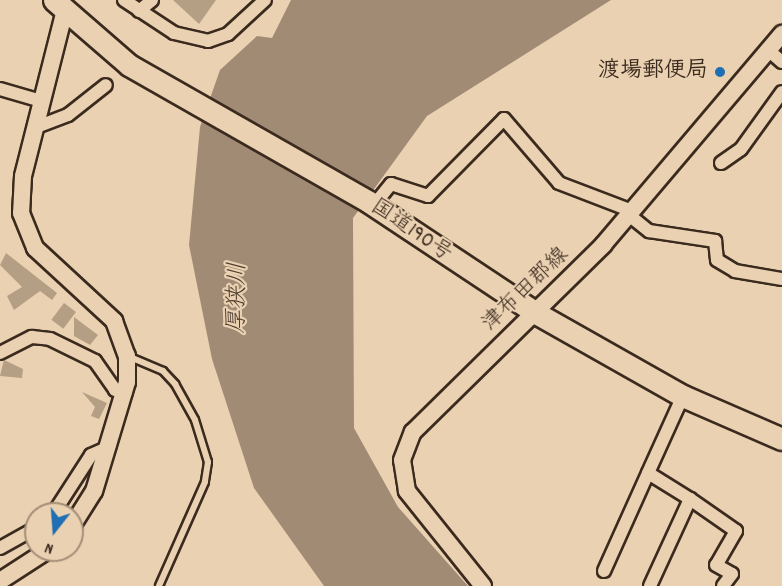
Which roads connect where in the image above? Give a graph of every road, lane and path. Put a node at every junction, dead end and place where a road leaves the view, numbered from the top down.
1 (124, 0) edge
2 (152, 0) edge
3 (265, 0) edge
4 (66, 3) edge
5 (139, 11) junction
6 (782, 34) edge
7 (767, 49) junction
8 (782, 63) edge
9 (106, 85) dead end
10 (0, 89) edge
11 (782, 92) edge
12 (41, 101) junction
13 (34, 128) junction
14 (721, 163) dead end
15 (372, 204) junction
16 (631, 213) junction
17 (782, 279) edge
18 (536, 313) junction
19 (0, 353) edge
20 (127, 356) junction
21 (126, 393) junction
22 (683, 396) junction
23 (782, 439) edge
24 (109, 447) junction
25 (648, 473) junction
26 (690, 499) junction
27 (60, 502) edge
28 (84, 507) edge
29 (24, 535) edge
30 (0, 548) edge
31 (29, 562) edge
32 (604, 571) dead end
33 (0, 581) edge
34 (159, 586) edge
35 (483, 586) edge
36 (650, 586) edge
37 (723, 586) edge

1 - 5 street
2 - 5 street
3 - 5 street
4 - 12 main road
4 - 15 highway, 国道190号
6 - 7 main road, 津布田郡線
7 - 8 street
7 - 16 main road, 津布田郡線
9 - 13 street
10 - 12 street
11 - 14 street
12 - 13 main road
13 - 20 main road
15 - 16 street
15 - 18 highway, 国道190号
16 - 17 street
16 - 18 main road, 津布田郡線
18 - 22 highway, 国道190号
18 - 35 main road, 津布田郡線
19 - 21 street
20 - 21 main road
20 - 34 lane
21 - 24 main road
22 - 23 highway, 国道190号
22 - 25 street
24 - 27 street
24 - 28 main road
25 - 26 street
25 - 32 street
26 - 36 street
26 - 37 street
29 - 30 street
31 - 33 main road

